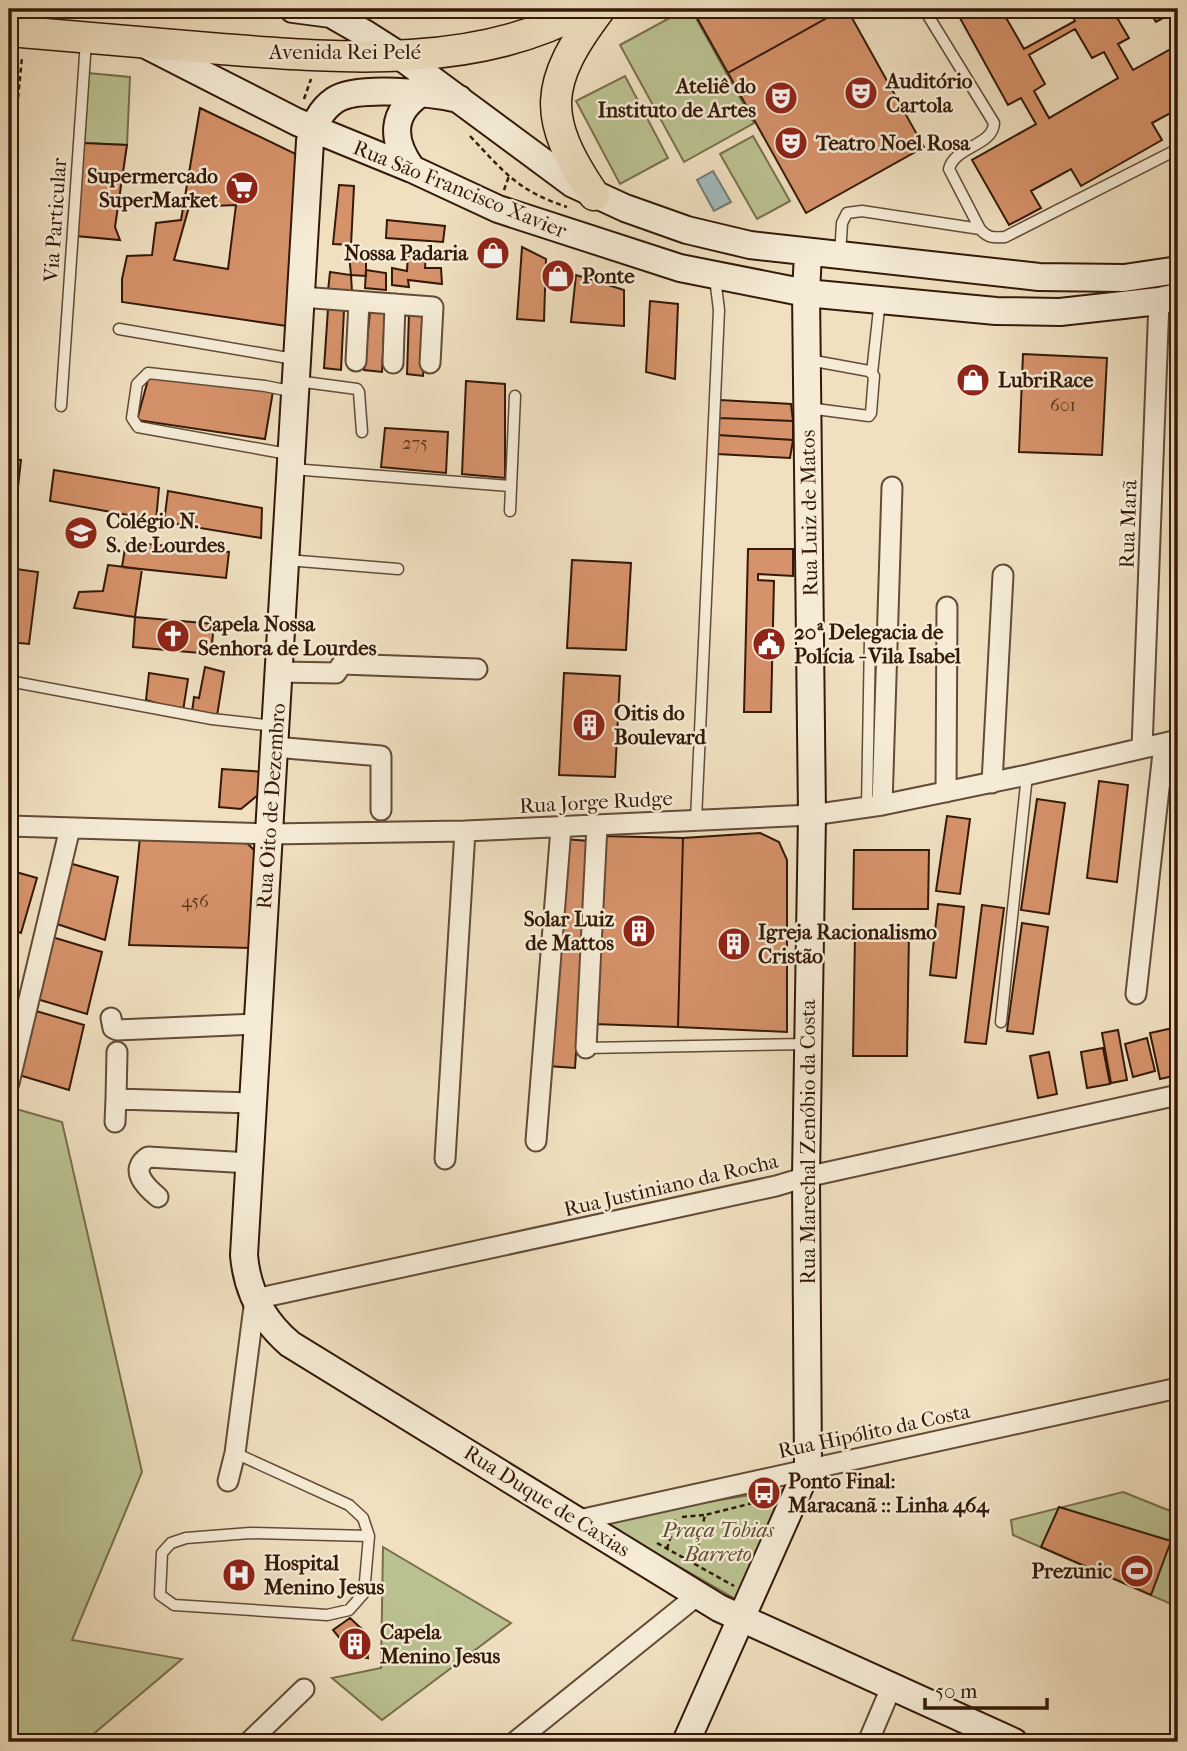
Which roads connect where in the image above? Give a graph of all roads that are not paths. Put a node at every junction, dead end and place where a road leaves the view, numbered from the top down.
1 (293, 9) edge
2 (535, 9) edge
3 (585, 9) edge
4 (600, 9) edge
5 (924, 9) edge
6 (17, 32) edge
7 (86, 37) junction
8 (512, 38) junction
9 (140, 43) junction
10 (400, 56) junction
11 (423, 92) junction
12 (458, 99) junction
13 (313, 128) junction
14 (1178, 149) edge
15 (412, 169) junction
16 (581, 201) junction
17 (980, 229) junction
18 (808, 253) junction
19 (839, 256) junction
20 (1178, 270) edge
21 (714, 275) junction
22 (806, 293) junction
23 (301, 297) junction
24 (880, 299) junction
25 (1168, 299) edge
26 (359, 302) junction
27 (395, 304) junction
28 (119, 328) dead end
29 (807, 359) junction
30 (356, 361) dead end
31 (393, 363) dead end
32 (430, 363) dead end
33 (872, 373) junction
34 (297, 378) junction
35 (515, 396) dead end
36 (61, 406) dead end
37 (808, 408) junction
38 (362, 432) dead end
39 (292, 462) junction
40 (510, 486) junction
41 (892, 488) dead end
42 (510, 511) dead end
43 (286, 560) junction
44 (398, 569) dead end
45 (1003, 575) dead end
46 (947, 607) dead end
47 (870, 637) dead end
48 (477, 669) dead end
49 (280, 672) junction
50 (9, 681) edge
51 (275, 736) junction
52 (1171, 742) edge
53 (1142, 748) junction
54 (1027, 775) junction
55 (992, 783) junction
56 (946, 792) junction
57 (875, 807) junction
58 (381, 810) dead end
59 (812, 815) junction
60 (696, 820) junction
61 (597, 825) junction
62 (9, 826) edge
63 (70, 828) junction
64 (561, 828) junction
65 (465, 831) junction
66 (269, 834) junction
67 (1136, 994) dead end
68 (111, 1018) dead end
69 (1001, 1022) dead end
70 (257, 1024) junction
71 (808, 1044) junction
72 (586, 1048) joint
73 (117, 1052) dead end
74 (9, 1083) edge
75 (1178, 1095) edge
76 (116, 1099) junction
77 (253, 1103) junction
78 (115, 1122) dead end
79 (536, 1141) dead end
80 (445, 1159) dead end
81 (250, 1163) junction
82 (806, 1177) junction
83 (158, 1198) dead end
84 (255, 1299) junction
85 (1178, 1388) edge
86 (235, 1453) junction
87 (808, 1468) junction
88 (228, 1481) dead end
89 (579, 1520) junction
90 (369, 1536) junction
91 (699, 1594) junction
92 (740, 1618) junction
93 (891, 1688) junction
94 (304, 1689) dead end
95 (249, 1742) edge
96 (516, 1742) edge
97 (686, 1742) edge
98 (868, 1742) edge
99 (1014, 1742) edge

1 - 10 street
2 - 8 main road
3 - 8 main road, Avenida Rei Pelé
4 - 16 main road
5 - 17 lane
6 - 7 main road, Rua São Francisco Xavier
7 - 9 main road, Rua São Francisco Xavier
7 - 36 lane, Via Particular
8 - 10 main road, Avenida Rei Pelé
9 - 10 main road, Avenida Rei Pelé
9 - 13 street, Rua São Francisco Xavier
10 - 12 street
11 - 12 street
11 - 13 street
11 - 15 street
12 - 16 street
13 - 15 street, Rua São Francisco Xavier
13 - 23 street, Rua Oito de Dezembro
14 - 17 lane
15 - 21 street, Rua São Francisco Xavier
16 - 18 street
17 - 19 lane
18 - 19 street
18 - 22 street, Rua Luiz de Matos
19 - 20 street
21 - 22 street, Rua São Francisco Xavier
21 - 60 lane
22 - 24 street, Rua São Francisco Xavier
22 - 29 street, Rua Luiz de Matos
23 - 26 street
23 - 34 street, Rua Oito de Dezembro
24 - 25 street, Rua São Francisco Xavier
24 - 33 lane
25 - 53 street, Rua Marã
26 - 27 street
26 - 30 street
27 - 31 street
27 - 32 street
28 - 34 lane
29 - 33 lane
29 - 37 street, Rua Luiz de Matos
33 - 37 lane
34 - 38 lane
34 - 39 street, Rua Oito de Dezembro
34 - 39 lane
35 - 40 lane
37 - 59 street, Rua Luiz de Matos
39 - 40 lane
39 - 43 street, Rua Oito de Dezembro
40 - 42 lane
41 - 57 street
43 - 44 lane
43 - 49 street, Rua Oito de Dezembro
45 - 55 street
46 - 56 street
47 - 57 lane
48 - 49 street
49 - 51 street, Rua Oito de Dezembro
50 - 51 lane
51 - 58 street
51 - 66 street, Rua Oito de Dezembro
52 - 53 street, Rua Jorge Rudge
52 - 67 street
53 - 54 street, Rua Jorge Rudge
54 - 55 street, Rua Jorge Rudge
54 - 69 lane
55 - 56 street, Rua Jorge Rudge
56 - 57 street, Rua Jorge Rudge
57 - 59 street, Rua Jorge Rudge
59 - 60 street, Rua Jorge Rudge
59 - 71 street, Rua Marechal Zenóbio da Costa
60 - 61 street, Rua Jorge Rudge
61 - 64 street, Rua Jorge Rudge
61 - 72 street
62 - 63 street, Rua Jorge Rudge
63 - 66 street, Rua Jorge Rudge
63 - 74 street
64 - 65 street, Rua Jorge Rudge
64 - 79 street
65 - 66 street, Rua Jorge Rudge
65 - 80 street
66 - 70 street, Rua Oito de Dezembro
68 - 70 street
70 - 77 street, Rua Oito de Dezembro
71 - 72 lane
71 - 82 street, Rua Marechal Zenóbio da Costa
73 - 76 street
75 - 82 street, Rua Justiniano da Rocha
76 - 77 street
76 - 78 street
77 - 81 street, Rua Oito de Dezembro
81 - 83 street
81 - 84 street, Rua Oito de Dezembro
82 - 84 street, Rua Justiniano da Rocha
82 - 87 street, Rua Marechal Zenóbio da Costa
84 - 86 street, Rua Oito de Dezembro
84 - 89 street, Rua Duque de Caxias
85 - 87 street, Rua Hipólito da Costa
86 - 88 street, Rua Oito de Dezembro
86 - 90 lane
87 - 89 street, Rua Hipólito da Costa
87 - 92 street
89 - 91 street, Rua Duque de Caxias
90 - 90 lane
91 - 92 street, Rua Duque de Caxias
91 - 96 street
92 - 93 street, Rua Duque de Caxias
92 - 97 street
93 - 98 street
93 - 99 street, Rua Duque de Caxias
94 - 95 street

